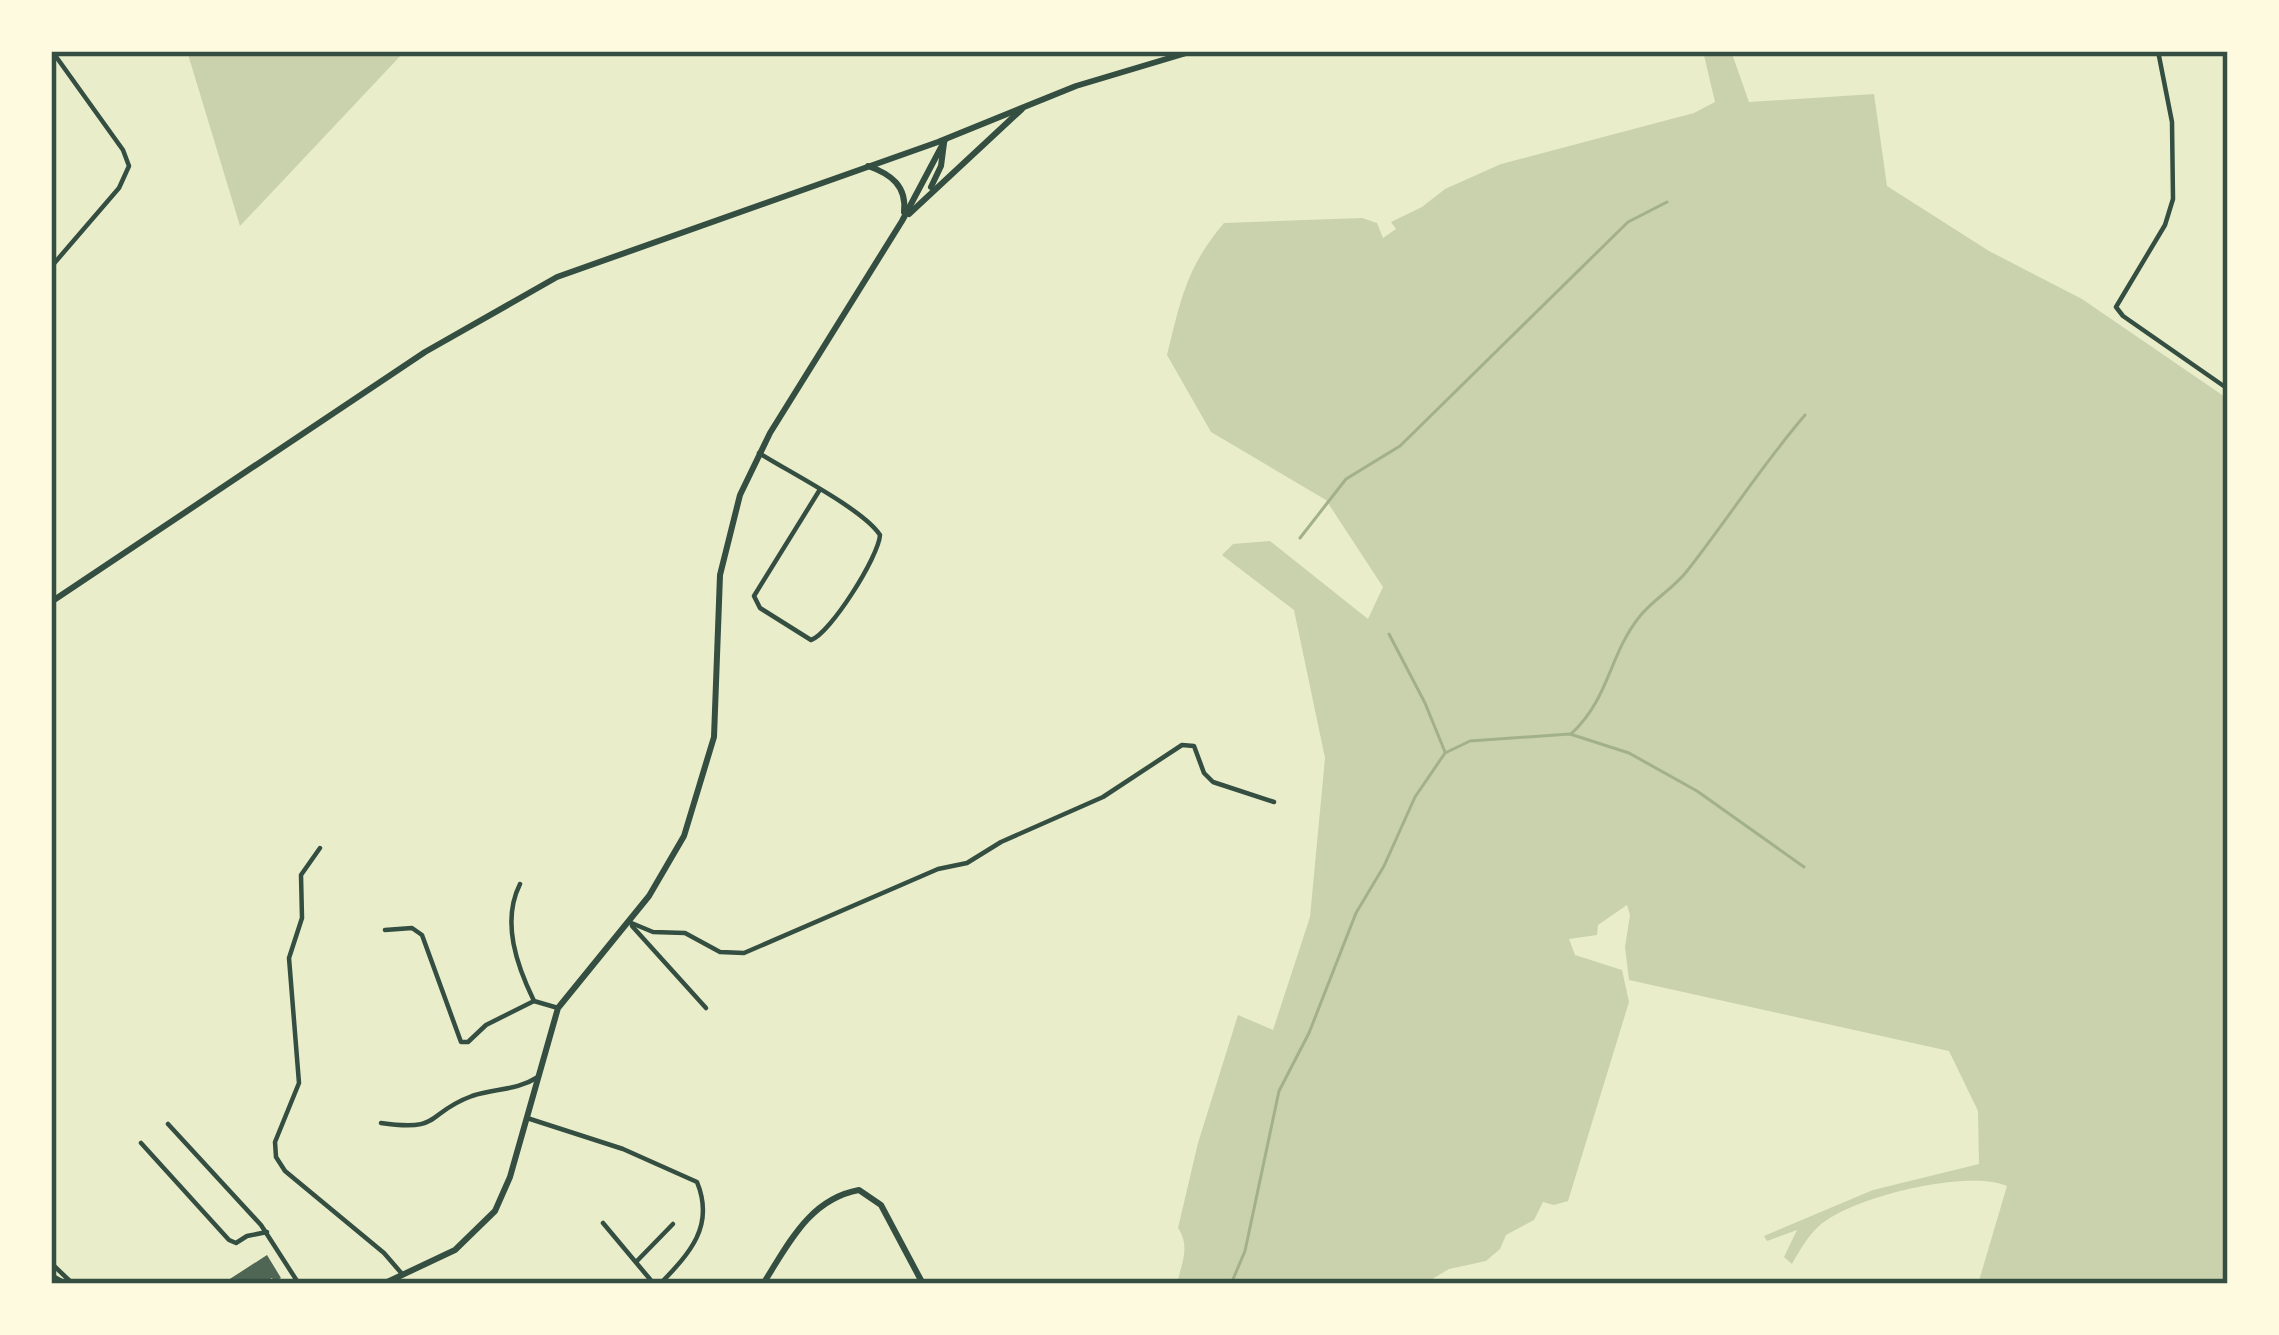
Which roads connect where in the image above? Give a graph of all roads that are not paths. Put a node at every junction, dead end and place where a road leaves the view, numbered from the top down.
1 (52, 51) edge
2 (1193, 51) edge
3 (2158, 51) edge
4 (1026, 106) junction
5 (945, 140) junction
6 (868, 166) junction
7 (925, 199) junction
8 (902, 221) junction
9 (51, 267) edge
10 (2228, 388) edge
11 (759, 453) junction
12 (819, 491) junction
13 (51, 602) edge
14 (1274, 802) dead end
15 (320, 848) dead end
16 (520, 884) dead end
17 (628, 922) junction
18 (385, 930) dead end
19 (534, 1001) junction
20 (558, 1008) junction
21 (706, 1008) dead end
22 (538, 1077) junction
23 (527, 1118) junction
24 (380, 1123) dead end
25 (168, 1124) dead end
26 (141, 1143) dead end
27 (603, 1222) dead end
28 (673, 1224) dead end
29 (267, 1232) junction
30 (636, 1262) junction
31 (51, 1263) edge
32 (51, 1275) edge
33 (403, 1275) junction
34 (70, 1284) edge
35 (299, 1284) edge
36 (383, 1284) edge
37 (657, 1284) edge
38 (763, 1284) edge
39 (923, 1284) edge

1 - 9 street
2 - 4 street
3 - 10 street
4 - 5 street
4 - 7 street
5 - 6 street
5 - 7 street
5 - 8 street
6 - 8 street
6 - 13 street
7 - 8 street
8 - 11 street
11 - 12 street
11 - 17 street
12 - 12 street
14 - 17 street
15 - 33 street
16 - 19 street
17 - 20 street
17 - 21 street
18 - 19 street
19 - 20 street
20 - 22 street
22 - 23 street
22 - 24 street
23 - 33 street
23 - 37 street
25 - 29 street
26 - 29 street
27 - 30 street
28 - 30 street
29 - 35 street
30 - 37 street
31 - 34 street
32 - 34 street
33 - 36 street
38 - 39 street

